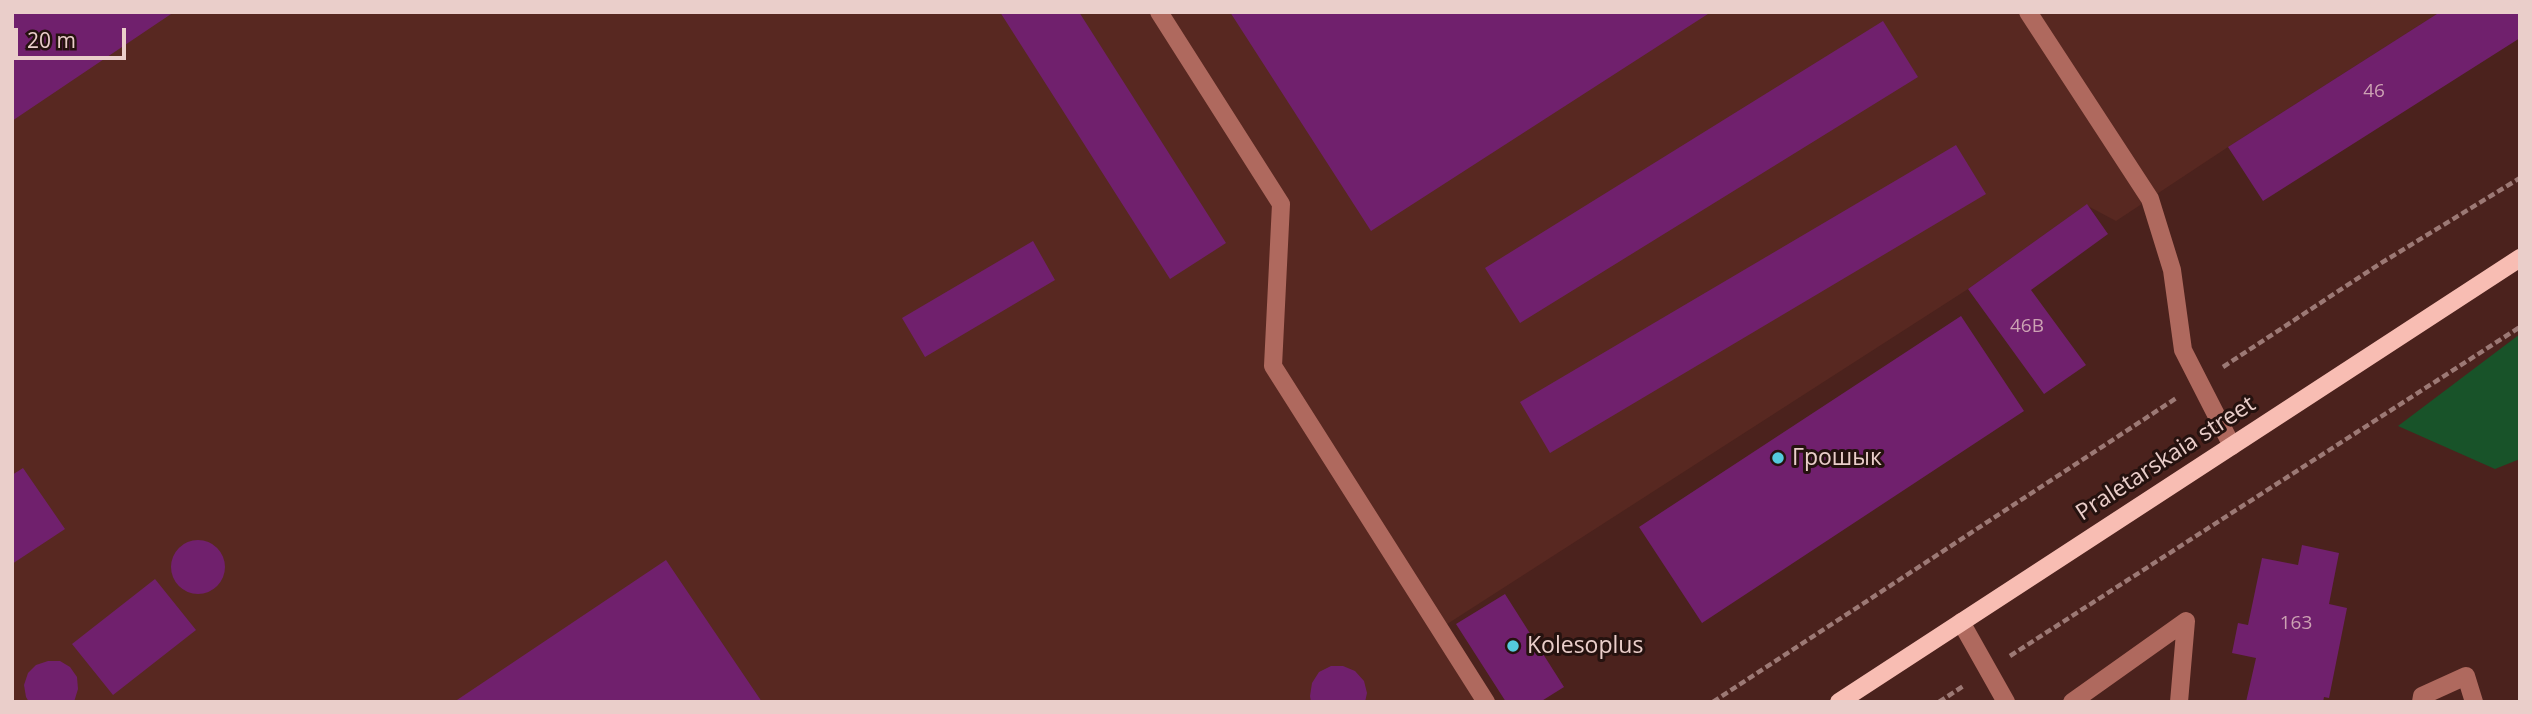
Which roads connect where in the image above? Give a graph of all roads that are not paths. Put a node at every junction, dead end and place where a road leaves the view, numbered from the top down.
1 (1159, 12) edge
2 (2028, 12) edge
3 (2520, 258) edge
4 (2232, 446) junction
5 (1961, 622) junction
6 (1486, 702) edge
7 (1839, 702) edge
8 (2006, 702) edge
9 (2072, 702) edge
10 (2179, 702) edge
11 (2421, 702) edge
12 (2474, 702) edge

1 - 6 lane
2 - 4 lane
3 - 4 main road, Praletarskaia street
4 - 5 main road, Praletarskaia street
5 - 7 main road, Praletarskaia street
5 - 8 lane
9 - 10 lane
11 - 12 lane

